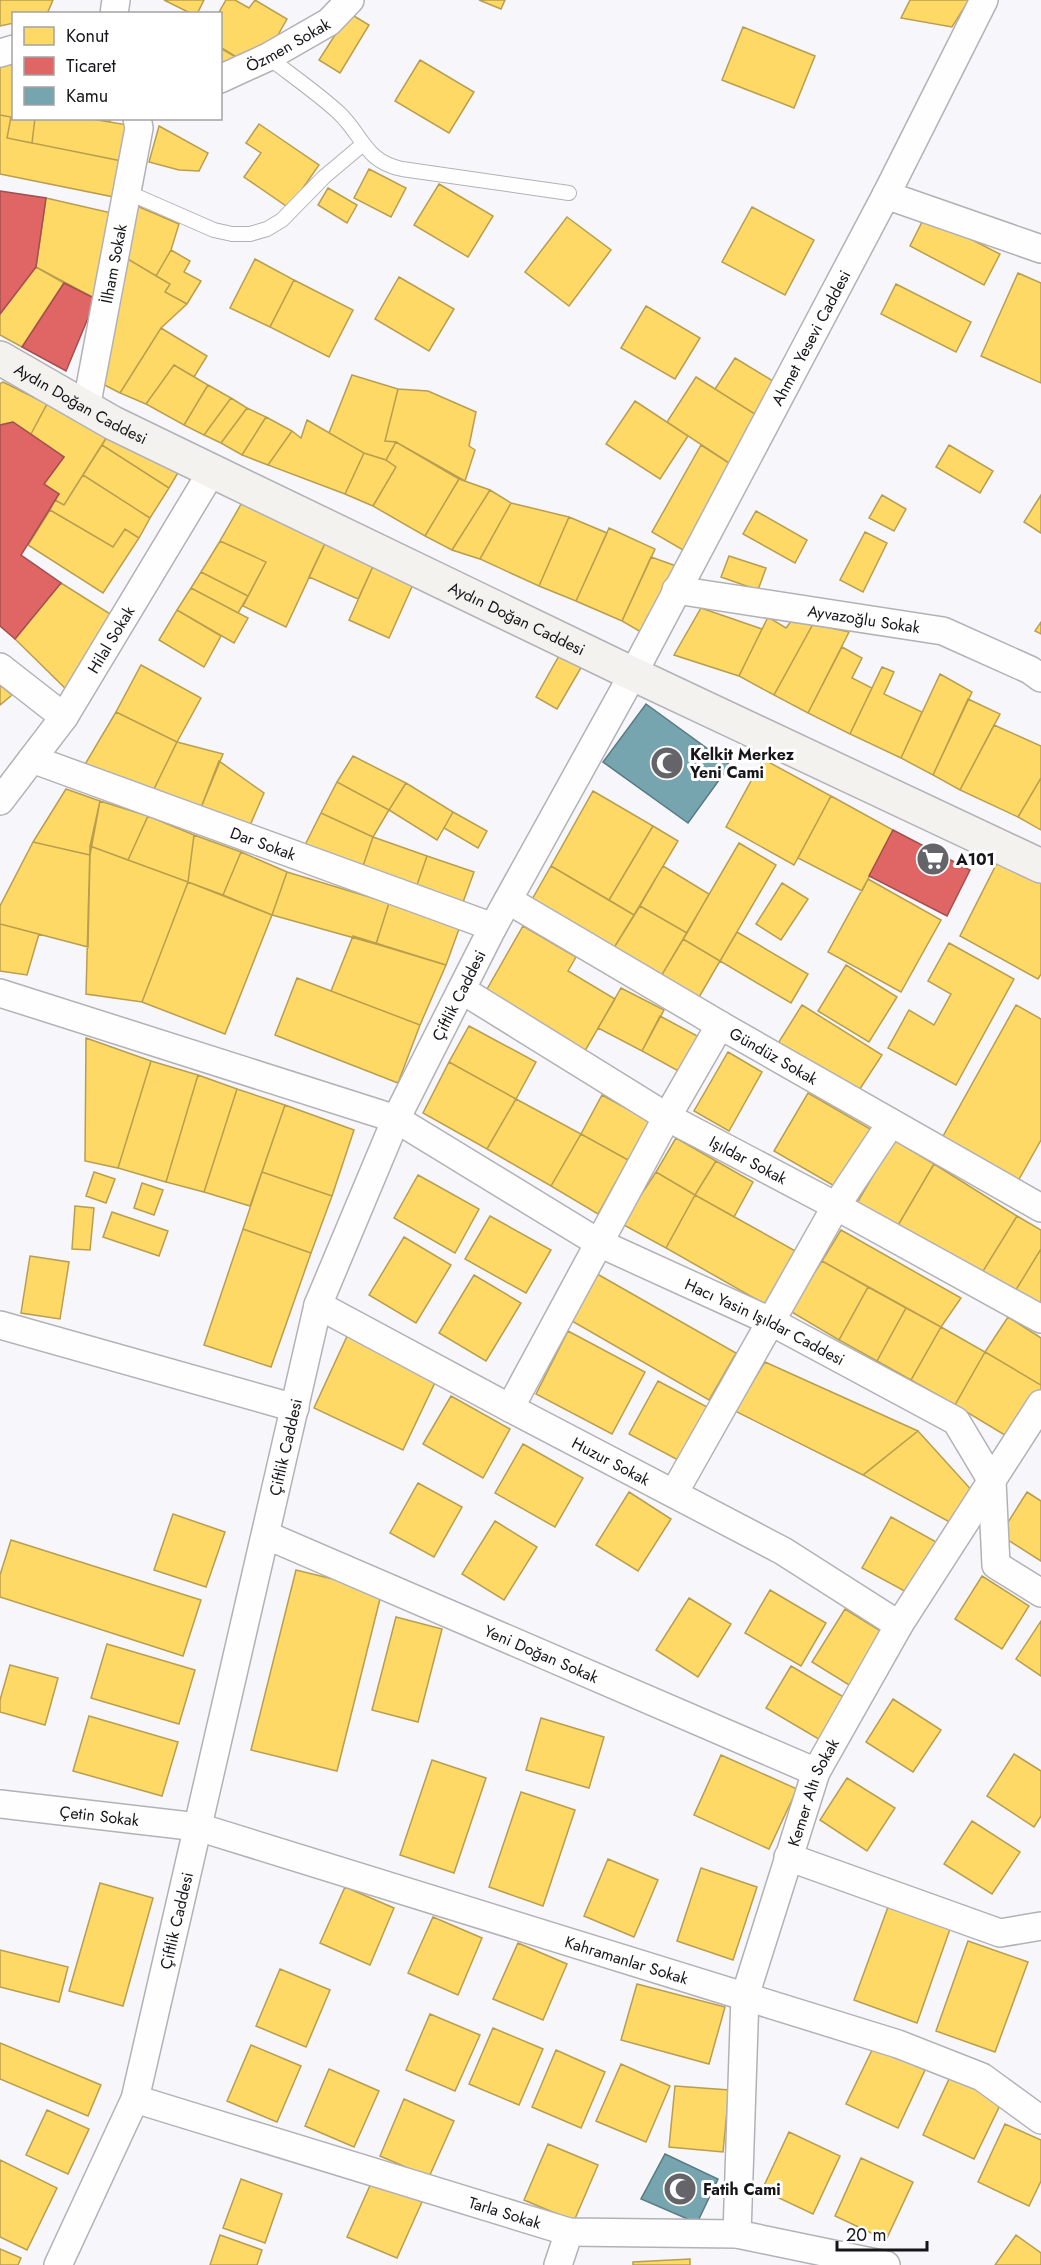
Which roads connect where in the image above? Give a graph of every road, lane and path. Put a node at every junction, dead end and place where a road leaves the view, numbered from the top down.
1 (350, 0) edge
2 (984, 0) edge
3 (268, 57) junction
4 (222, 78) edge
5 (137, 120) edge
6 (362, 145) junction
7 (127, 192) junction
8 (569, 193) dead end
9 (886, 195) junction
10 (1041, 249) edge
11 (0, 358) edge
12 (86, 408) junction
13 (212, 471) junction
14 (676, 591) junction
15 (0, 667) edge
16 (633, 674) junction
17 (1041, 678) edge
18 (64, 717) junction
19 (32, 759) junction
20 (0, 801) edge
21 (1041, 867) edge
22 (508, 900) junction
23 (493, 927) junction
24 (462, 990) junction
25 (0, 993) edge
26 (720, 1025) junction
27 (667, 1117) junction
28 (396, 1119) junction
29 (891, 1123) junction
30 (836, 1206) junction
31 (1041, 1208) edge
32 (599, 1244) junction
33 (318, 1305) junction
34 (1041, 1319) edge
35 (770, 1322) junction
36 (0, 1324) edge
37 (1041, 1404) edge
38 (295, 1408) junction
39 (510, 1408) junction
40 (992, 1481) junction
41 (674, 1493) junction
42 (266, 1535) junction
43 (1041, 1593) edge
44 (899, 1625) junction
45 (816, 1772) junction
46 (0, 1804) edge
47 (198, 1827) junction
48 (788, 1857) junction
49 (1041, 1926) edge
50 (745, 1996) junction
51 (135, 2099) junction
52 (1041, 2120) edge
53 (568, 2232) junction
54 (737, 2234) junction
55 (58, 2265) edge
56 (558, 2265) edge
57 (886, 2265) edge

1 - 3 street, Özmen Sokak
2 - 9 street, Ahmet Yesevi Caddesi
3 - 4 street, Özmen Sokak
3 - 6 lane
5 - 7 street, İlham Sokak
6 - 7 lane
6 - 8 lane
7 - 12 street, İlham Sokak
9 - 10 street
9 - 14 street, Ahmet Yesevi Caddesi
11 - 12 main road, Aydın Doğan Caddesi
12 - 13 main road, Aydın Doğan Caddesi
13 - 16 main road, Aydın Doğan Caddesi
13 - 18 street, Hilal Sokak
14 - 16 street, Ahmet Yesevi Caddesi
14 - 17 street, Ayvazoğlu Sokak
15 - 18 street
16 - 21 main road, Aydın Doğan Caddesi
16 - 22 street, Çiftlik Caddesi
18 - 19 street, Hilal Sokak
19 - 20 street, Hilal Sokak
19 - 23 street, Dar Sokak
22 - 23 street, Çiftlik Caddesi
22 - 26 street, Gündüz Sokak
23 - 24 street, Çiftlik Caddesi
24 - 27 street, Işıldar Sokak
24 - 28 street, Çiftlik Caddesi
25 - 28 street, Hacı Yasin Işıldar Caddesi
26 - 27 street
26 - 29 street, Gündüz Sokak
27 - 30 street, Işıldar Sokak
27 - 32 street
28 - 32 street, Hacı Yasin Işıldar Caddesi
28 - 33 street, Çiftlik Caddesi
29 - 30 street
29 - 31 street, Gündüz Sokak
30 - 34 street, Işıldar Sokak
30 - 35 street
32 - 35 street, Hacı Yasin Işıldar Caddesi
32 - 39 street
33 - 38 street, Çiftlik Caddesi
33 - 39 street, Huzur Sokak
35 - 40 street, Hacı Yasin Işıldar Caddesi
35 - 41 street
36 - 38 street
37 - 40 street, Kemer Altı Sokak
38 - 42 street, Çiftlik Caddesi
39 - 41 street, Huzur Sokak
40 - 43 street, Hacı Yasin Işıldar Caddesi
40 - 44 street, Kemer Altı Sokak
41 - 44 street, Huzur Sokak
42 - 45 street, Yeni Doğan Sokak
42 - 47 street, Çiftlik Caddesi
44 - 45 street, Kemer Altı Sokak
45 - 48 street, Kemer Altı Sokak
46 - 47 street, Çetin Sokak
47 - 50 street, Kahramanlar Sokak
47 - 51 street, Çiftlik Caddesi
48 - 49 street
48 - 50 street, Kemer Altı Sokak
50 - 52 street, Kahramanlar Sokak
50 - 54 street, Kemer Altı Sokak
51 - 53 street, Tarla Sokak
51 - 55 street, Çiftlik Caddesi
53 - 54 street, Tarla Sokak
53 - 56 street
54 - 57 street, Tarla Sokak

